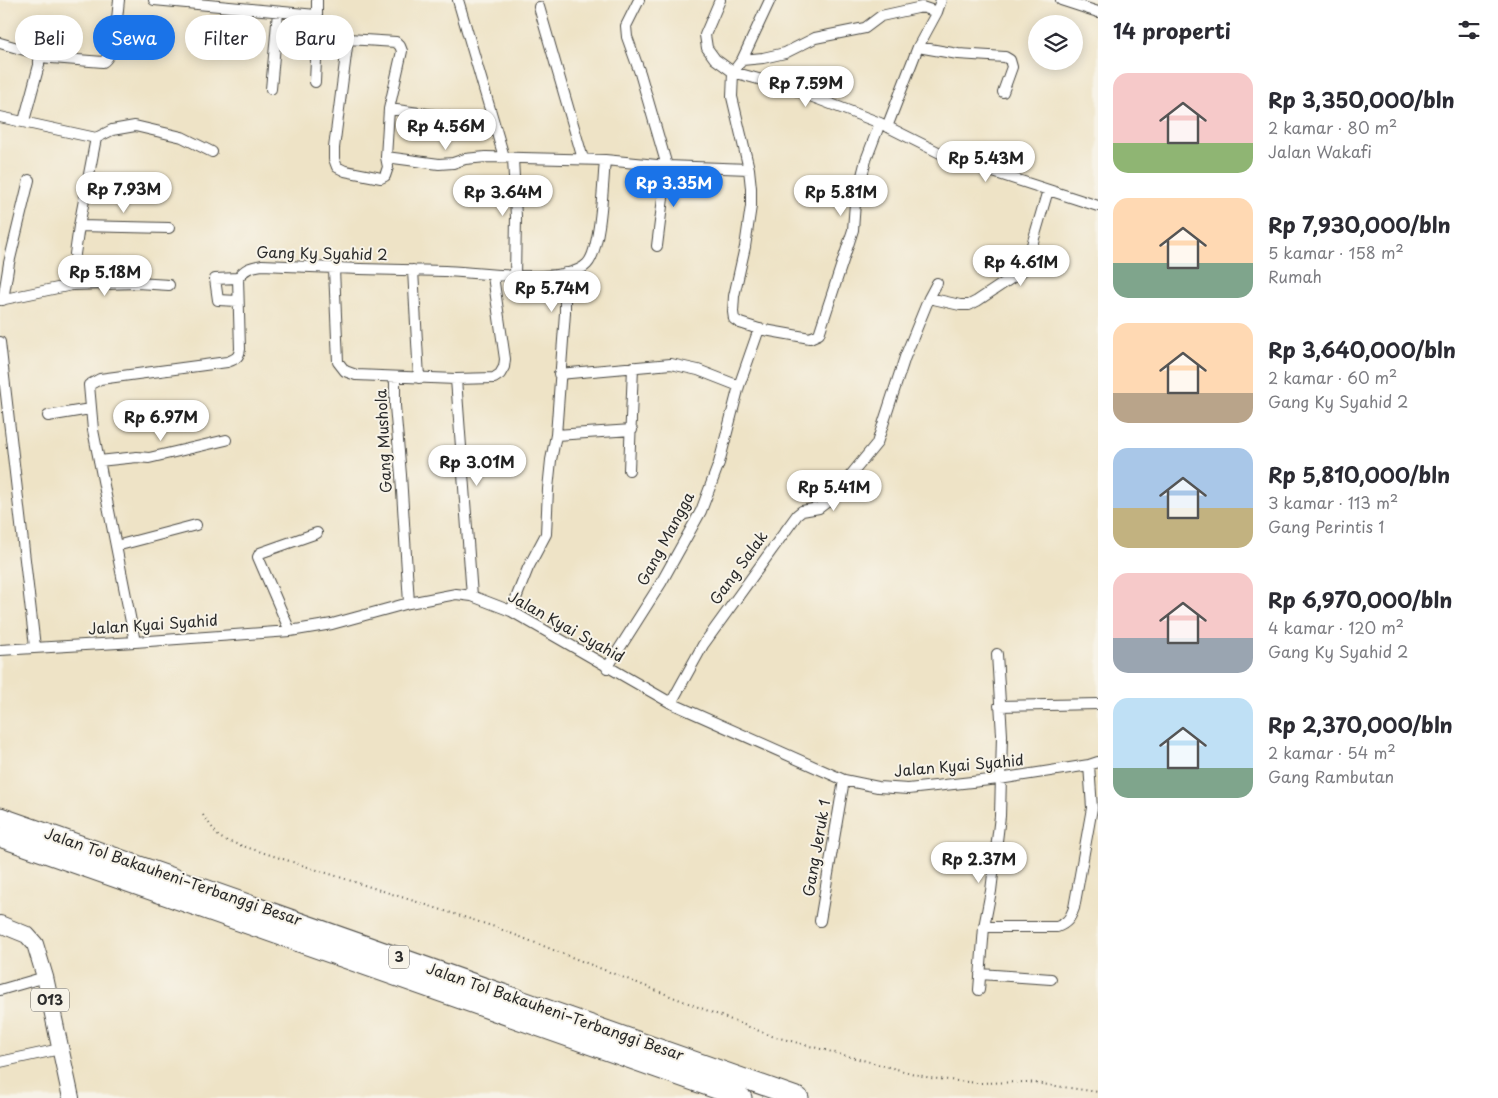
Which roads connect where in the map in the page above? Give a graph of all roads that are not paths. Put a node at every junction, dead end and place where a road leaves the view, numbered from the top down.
1 (119, 0) edge
2 (154, 0) edge
3 (317, 0) edge
4 (458, 0) edge
5 (639, 0) edge
6 (720, 0) edge
7 (770, 0) edge
8 (941, 0) edge
9 (1061, 0) edge
10 (185, 1) edge
11 (234, 3) edge
12 (539, 7) dead end
13 (278, 12) junction
14 (937, 12) junction
15 (1098, 12) edge
16 (316, 15) joint
17 (354, 39) edge
18 (0, 43) edge
19 (918, 46) junction
20 (15, 47) edge
21 (39, 60) edge
22 (77, 60) edge
23 (316, 60) edge
24 (345, 60) edge
25 (742, 60) junction
26 (733, 72) junction
27 (315, 82) dead end
28 (271, 89) dead end
29 (1003, 92) dead end
30 (389, 110) junction
31 (0, 117) edge
32 (450, 117) dead end
33 (24, 121) junction
34 (884, 125) junction
35 (96, 138) junction
36 (212, 152) dead end
37 (386, 157) junction
38 (508, 158) junction
39 (583, 159) junction
40 (605, 160) junction
41 (667, 166) junction
42 (749, 169) junction
43 (29, 180) dead end
44 (1048, 190) junction
45 (1098, 206) edge
46 (79, 226) junction
47 (170, 228) dead end
48 (657, 246) dead end
49 (75, 254) dead end
50 (334, 269) junction
51 (413, 270) junction
52 (565, 273) junction
53 (493, 276) junction
54 (515, 277) junction
55 (238, 278) junction
56 (937, 283) dead end
57 (169, 285) dead end
58 (930, 298) junction
59 (1, 300) edge
60 (238, 301) junction
61 (759, 329) junction
62 (0, 342) edge
63 (633, 367) junction
64 (560, 374) junction
65 (395, 378) junction
66 (418, 378) junction
67 (456, 379) junction
68 (739, 386) junction
69 (90, 409) junction
70 (48, 416) dead end
71 (632, 430) junction
72 (556, 435) junction
73 (226, 440) dead end
74 (100, 461) junction
75 (629, 470) dead end
76 (196, 525) dead end
77 (317, 533) dead end
78 (116, 546) junction
79 (472, 596) junction
80 (409, 603) junction
81 (511, 611) junction
82 (290, 631) junction
83 (136, 642) junction
84 (35, 647) junction
85 (0, 650) edge
86 (997, 654) dead end
87 (607, 668) junction
88 (671, 703) junction
89 (1098, 704) edge
90 (999, 706) junction
91 (1094, 764) edge
92 (1000, 779) junction
93 (844, 780) junction
94 (0, 817) edge
95 (0, 837) edge
96 (820, 922) dead end
97 (0, 924) edge
98 (984, 927) junction
99 (980, 974) junction
100 (45, 977) junction
101 (1051, 979) dead end
102 (0, 990) edge
103 (979, 990) dead end
104 (60, 1050) junction
105 (0, 1062) edge
106 (71, 1098) edge
107 (742, 1098) edge
108 (799, 1098) edge

1 - 22 street
2 - 10 street
3 - 16 street
4 - 38 street
5 - 41 street
6 - 26 street
7 - 25 street
8 - 14 street
9 - 15 street
10 - 11 street
11 - 13 street
12 - 39 street
13 - 16 street
13 - 28 street
14 - 19 street
14 - 25 street
17 - 30 street
18 - 20 street
19 - 29 street
19 - 34 street
21 - 33 street
23 - 27 street
24 - 37 street
25 - 26 street
26 - 34 street
26 - 42 street
30 - 32 street
30 - 37 street
31 - 33 street
33 - 35 street
34 - 44 street
34 - 61 street
35 - 36 street
35 - 46 street
37 - 38 street
38 - 39 street
38 - 54 street
39 - 40 street
40 - 41 street
40 - 52 street, Gang Ky Syahid 2
41 - 42 street
41 - 48 street
42 - 61 street
43 - 59 street
44 - 45 street
44 - 58 street
46 - 47 street
46 - 49 street
50 - 51 street, Gang Ky Syahid 2
50 - 55 street, Gang Ky Syahid 2
50 - 65 street
51 - 53 street, Gang Ky Syahid 2
51 - 66 street
52 - 54 street, Gang Ky Syahid 2
52 - 64 street
53 - 54 street, Gang Ky Syahid 2
53 - 67 street, Gang Mushola
55 - 60 street
55 - 60 street
56 - 58 street, Gang Salak
57 - 59 street
58 - 88 street, Gang Salak
60 - 69 street
61 - 68 street, Gang Mangga
62 - 84 street
63 - 64 street
63 - 68 street
63 - 71 street
64 - 72 street
65 - 66 street, Gang Mushola
65 - 80 street, Gang Mushola
66 - 67 street, Gang Mushola
67 - 79 street
68 - 87 street, Gang Mangga
69 - 70 street
69 - 74 street
71 - 72 street
71 - 75 street
72 - 81 street
73 - 74 street
74 - 78 street
76 - 78 street
77 - 82 street
78 - 83 street
79 - 80 street, Jalan Kyai Syahid
79 - 81 street, Jalan Kyai Syahid
80 - 82 street, Jalan Kyai Syahid
81 - 87 street, Jalan Kyai Syahid
82 - 83 street, Jalan Kyai Syahid
83 - 84 street, Jalan Kyai Syahid
84 - 85 street, Jalan Kyai Syahid
86 - 90 street
87 - 88 street, Jalan Kyai Syahid
88 - 93 street, Jalan Kyai Syahid
89 - 90 street
90 - 92 street
91 - 92 street, Jalan Kyai Syahid
91 - 98 street
92 - 93 street, Jalan Kyai Syahid
92 - 98 street
93 - 96 street, Gang Jeruk 1
94 - 108 highway, Jalan Tol Bakauheni–Terbanggi Besar / 3
95 - 107 highway, Jalan Tol Bakauheni–Terbanggi Besar / 3
97 - 100 main road, 013
98 - 99 street
99 - 101 street
99 - 103 street
100 - 102 street
100 - 104 main road, 013
104 - 105 street
104 - 106 main road, 013

